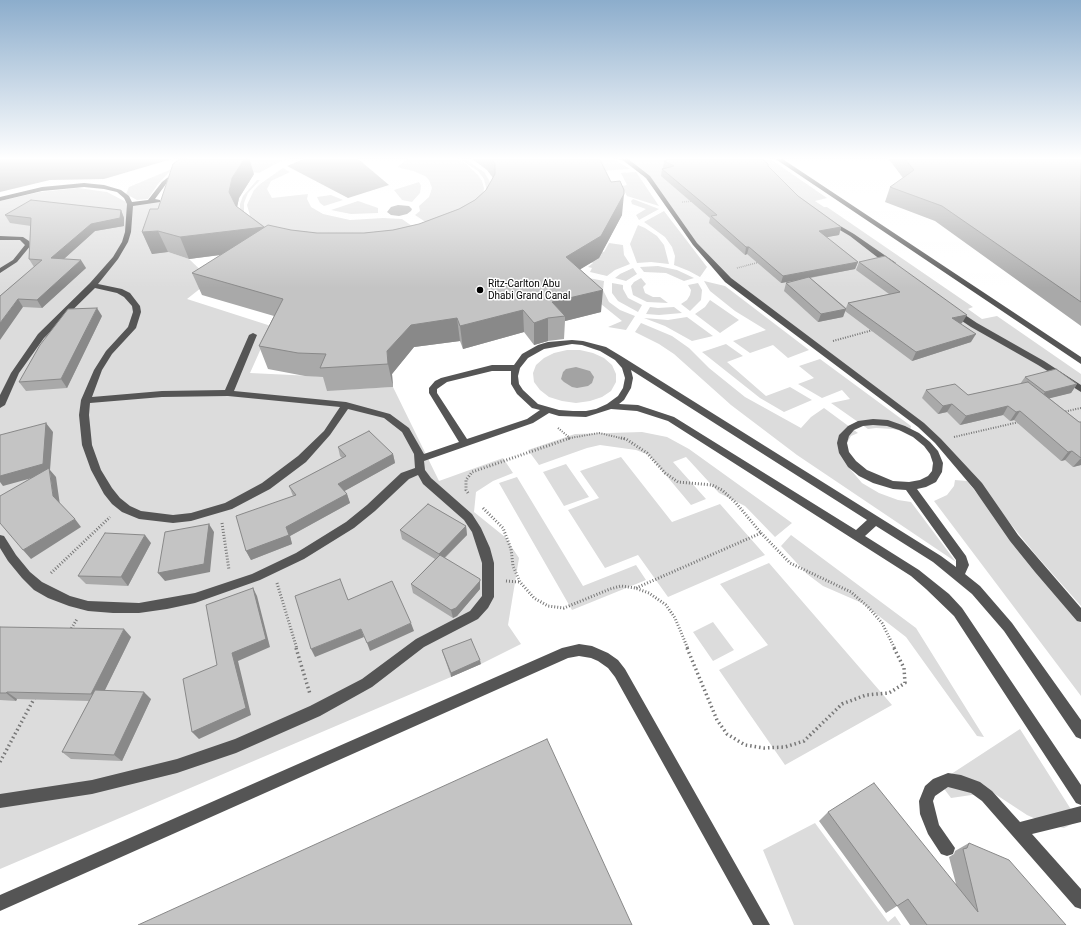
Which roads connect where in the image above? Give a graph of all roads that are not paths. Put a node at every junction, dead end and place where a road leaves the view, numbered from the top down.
1 (129, 201) edge
2 (150, 201) edge
3 (665, 201) edge
4 (842, 201) edge
5 (130, 204) junction
6 (825, 219) edge
7 (0, 238) edge
8 (0, 271) edge
9 (900, 271) edge
10 (93, 285) junction
11 (944, 305) edge
12 (254, 335) dead end
13 (618, 358) junction
14 (1081, 361) edge
15 (516, 368) junction
16 (1081, 390) edge
17 (228, 393) junction
18 (86, 400) junction
19 (0, 405) edge
20 (346, 405) junction
21 (610, 406) junction
22 (545, 412) junction
23 (938, 441) junction
24 (465, 444) junction
25 (927, 444) junction
26 (420, 464) junction
27 (909, 486) junction
28 (875, 520) junction
29 (857, 536) junction
30 (0, 539) edge
31 (957, 574) junction
32 (1081, 617) edge
33 (1081, 732) edge
34 (1081, 798) edge
35 (0, 801) edge
36 (1081, 814) edge
37 (1018, 830) junction
38 (947, 848) dead end
39 (1081, 901) edge
40 (0, 903) edge
41 (762, 925) edge

1 - 5 lane
2 - 5 lane
3 - 23 lane
4 - 14 lane
5 - 10 lane
6 - 9 lane
7 - 8 lane
10 - 18 lane
10 - 19 lane
11 - 16 lane
12 - 17 lane
13 - 15 lane
13 - 21 lane
13 - 28 lane
15 - 22 lane
15 - 24 lane
17 - 18 lane
17 - 20 lane
18 - 20 lane
20 - 26 lane
21 - 22 lane
21 - 29 lane
22 - 24 lane
23 - 25 lane
23 - 32 lane
24 - 26 lane
25 - 27 lane
25 - 27 lane
26 - 30 lane
26 - 35 lane
27 - 31 lane
28 - 29 lane
28 - 31 lane
29 - 34 lane
31 - 33 lane
36 - 37 lane
37 - 38 lane
37 - 39 lane
40 - 41 lane

